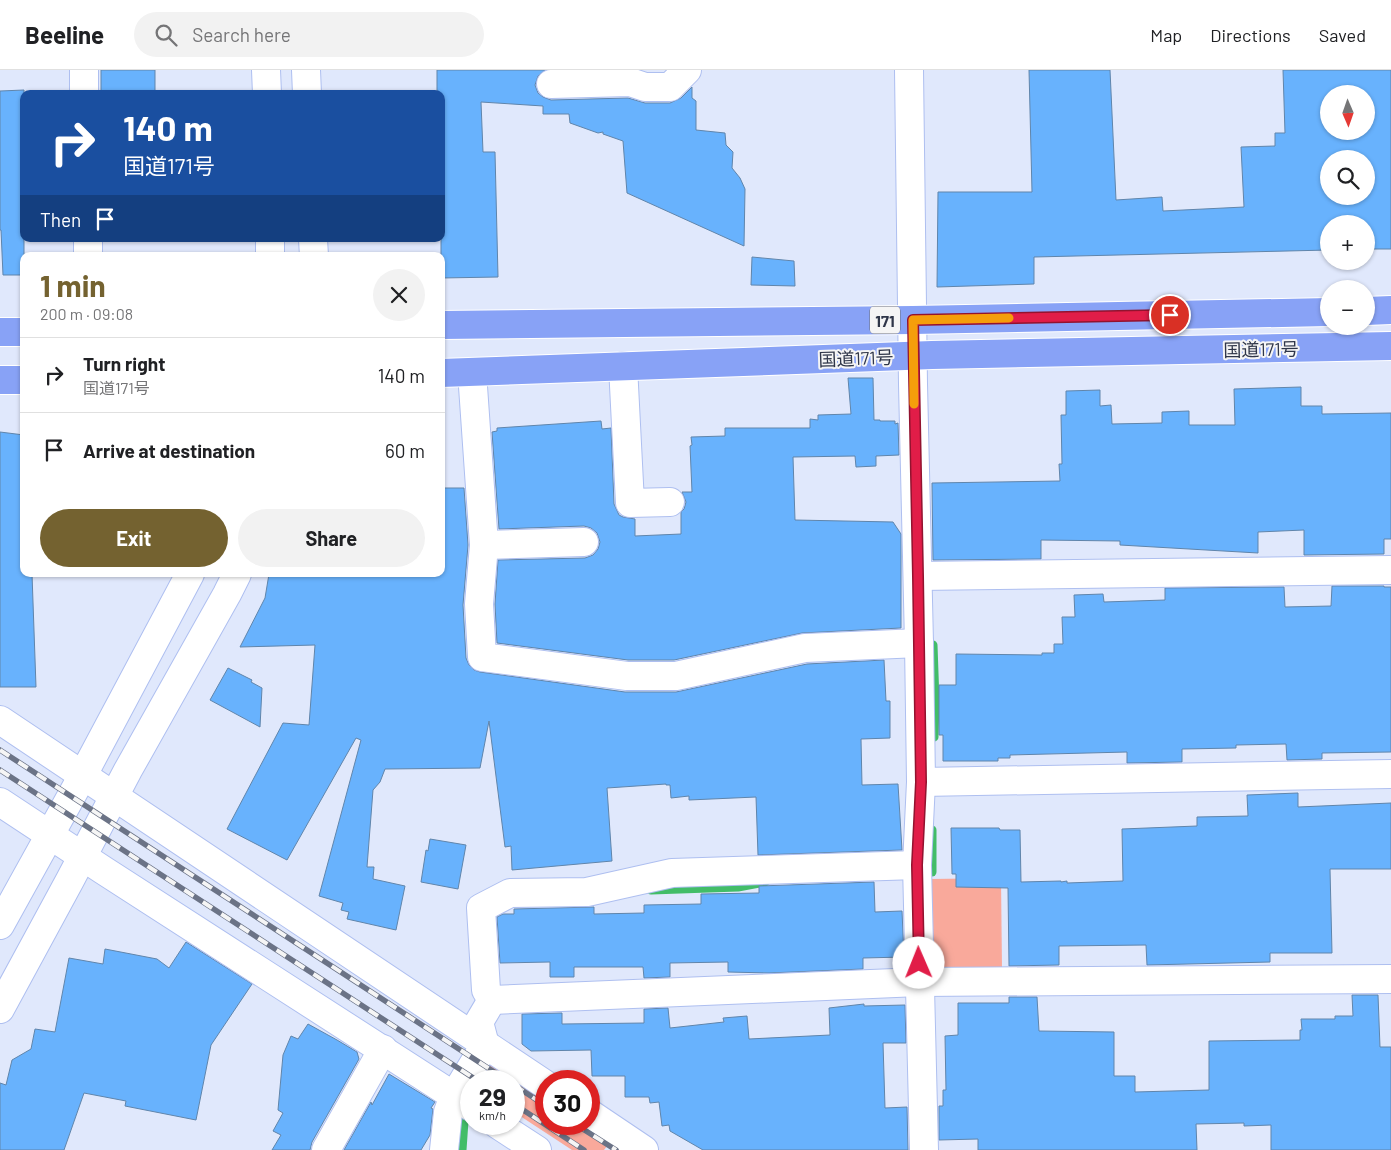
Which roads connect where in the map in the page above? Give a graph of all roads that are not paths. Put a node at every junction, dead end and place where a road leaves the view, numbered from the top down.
1 (84, 70) edge
2 (266, 70) edge
3 (306, 70) edge
4 (687, 70) edge
5 (909, 70) edge
6 (630, 76) edge
7 (551, 84) dead end
8 (84, 90) edge
9 (267, 90) edge
10 (307, 90) edge
11 (1391, 310) edge
12 (1375, 311) edge
13 (1320, 312) edge
14 (913, 320) junction
15 (445, 325) edge
16 (0, 332) edge
17 (20, 332) edge
18 (1391, 346) edge
19 (913, 356) junction
20 (623, 366) junction
21 (472, 372) junction
22 (445, 373) edge
23 (0, 380) edge
24 (20, 380) edge
25 (670, 502) dead end
26 (584, 542) dead end
27 (484, 545) junction
28 (1391, 570) edge
29 (918, 576) junction
30 (188, 577) edge
31 (236, 577) edge
32 (920, 643) junction
33 (0, 720) edge
34 (1391, 774) edge
35 (82, 775) junction
36 (921, 782) junction
37 (114, 796) junction
38 (0, 802) edge
39 (49, 835) junction
40 (82, 857) junction
41 (917, 865) junction
42 (8, 894) edge
43 (0, 925) edge
44 (1391, 979) edge
45 (919, 982) junction
46 (492, 1000) junction
47 (0, 1009) edge
48 (485, 1045) junction
49 (383, 1049) junction
50 (475, 1070) edge
51 (535, 1078) edge
52 (460, 1099) edge
53 (460, 1103) edge
54 (600, 1120) edge
55 (514, 1135) edge
56 (326, 1150) edge
57 (444, 1150) edge
58 (537, 1150) edge
59 (644, 1150) edge
60 (924, 1150) edge

1 - 8 street
2 - 9 street
3 - 10 street
4 - 6 street
5 - 14 street
6 - 7 street
11 - 12 highway
13 - 14 highway, 国道171号 / 171
14 - 15 highway, 国道171号 / 171
14 - 19 street
16 - 17 highway
18 - 19 highway, 国道171号 / 171
19 - 20 highway, 国道171号 / 171
19 - 29 street
20 - 21 highway, 国道171号 / 171
20 - 25 street
21 - 22 highway, 国道171号 / 171
21 - 27 street
23 - 24 highway
26 - 27 street
27 - 32 street
28 - 29 street
29 - 32 street
30 - 35 street
31 - 37 street
32 - 36 street
33 - 35 street
34 - 36 street
35 - 37 street
35 - 39 street
36 - 41 street
37 - 40 street
37 - 48 street
38 - 39 street
39 - 40 street
39 - 42 street
40 - 47 street
40 - 49 street
41 - 45 street
41 - 46 street
42 - 43 street
44 - 45 street
45 - 46 street
45 - 60 street
46 - 48 street
48 - 50 street
48 - 51 street
49 - 52 street
49 - 56 street
53 - 57 street
54 - 59 street
55 - 58 street

